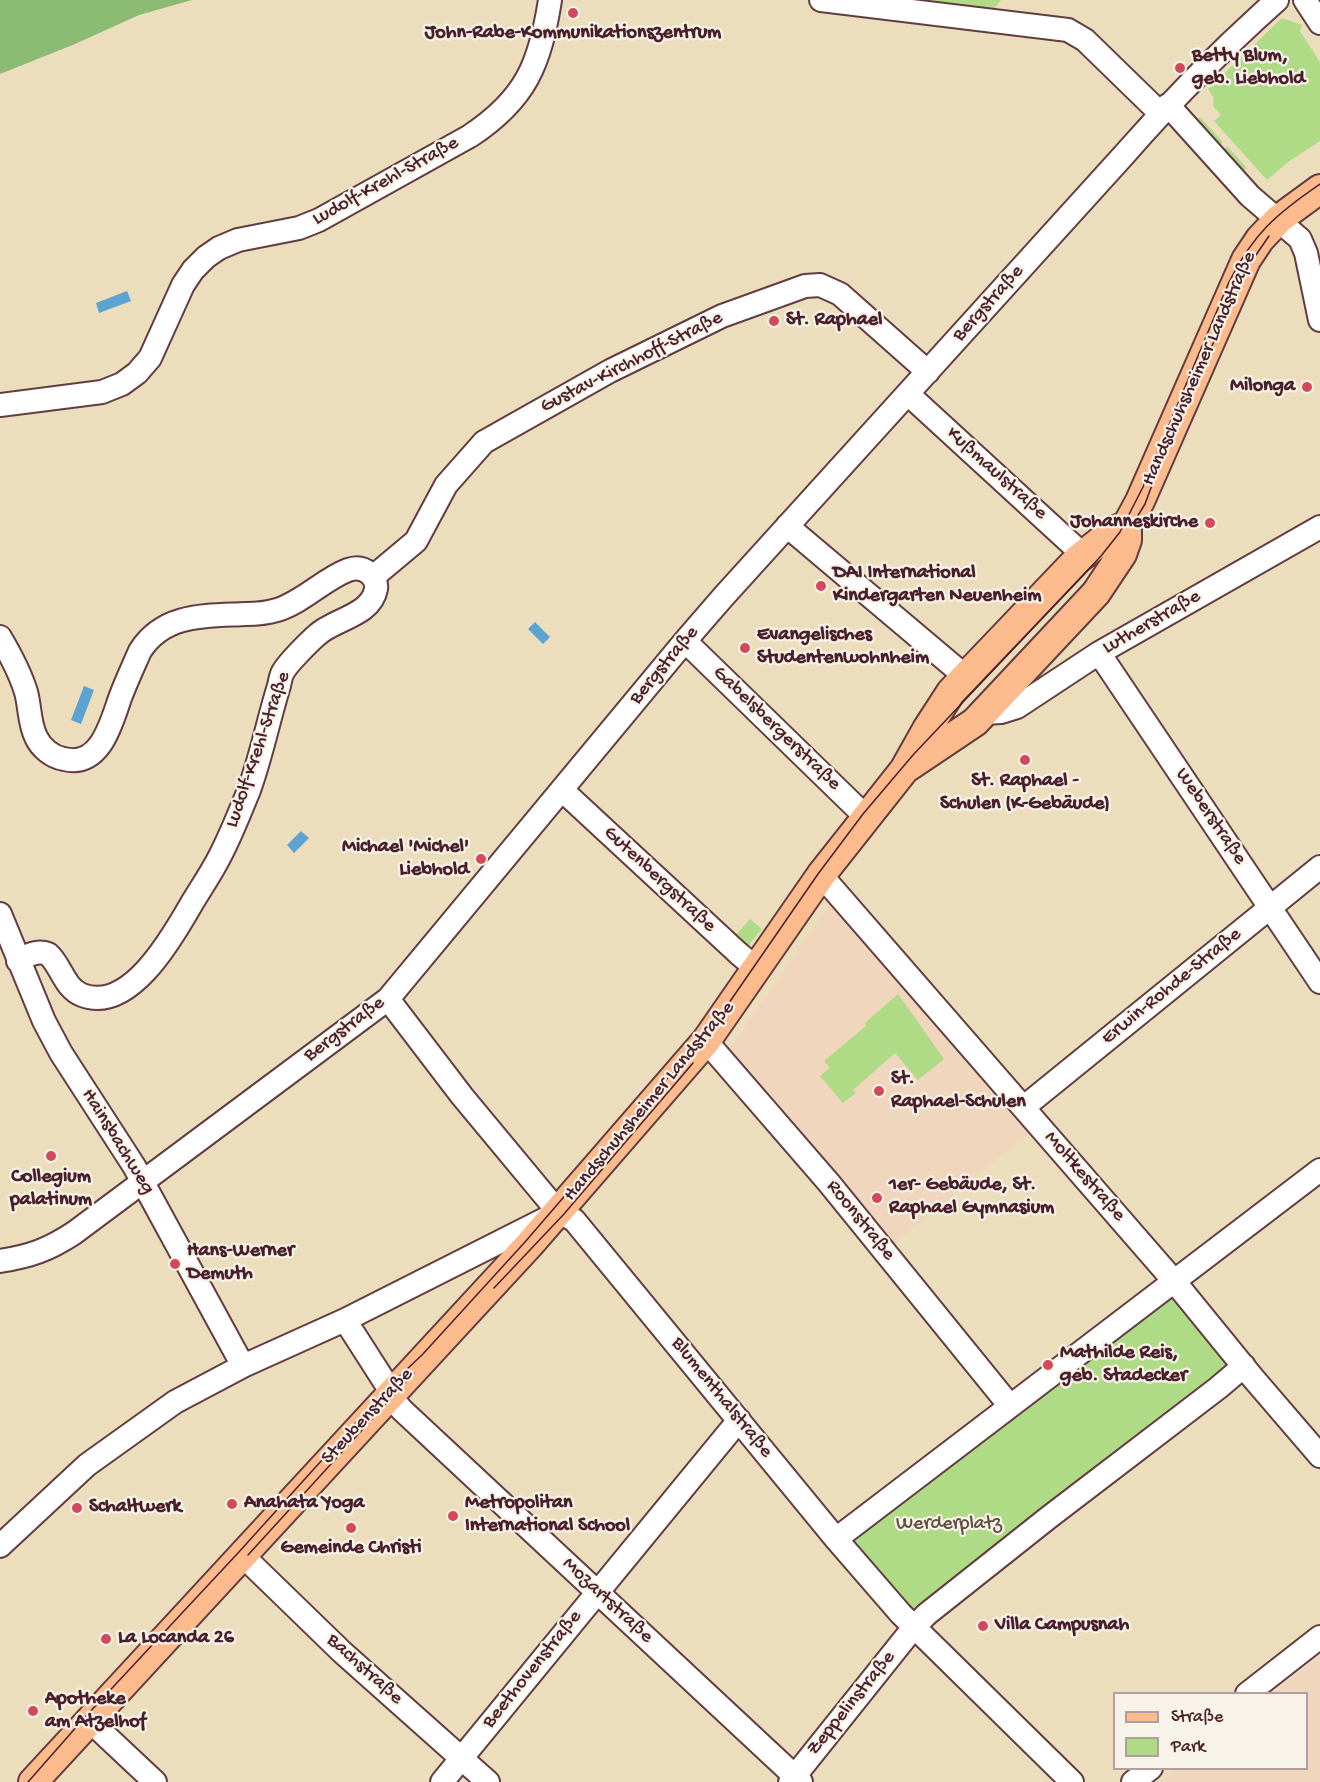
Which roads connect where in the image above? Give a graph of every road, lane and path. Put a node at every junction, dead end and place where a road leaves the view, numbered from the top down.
1 (550, 0) edge
2 (821, 0) edge
3 (1277, 0) edge
4 (1305, 0) edge
5 (1320, 23) edge
6 (1164, 109) junction
7 (1320, 189) edge
8 (1279, 219) junction
9 (1320, 320) edge
10 (928, 372) junction
11 (908, 394) junction
12 (0, 405) edge
13 (787, 525) junction
14 (1127, 525) junction
15 (1320, 527) edge
16 (1085, 553) junction
17 (373, 577) junction
18 (0, 637) edge
19 (685, 641) junction
20 (1099, 653) junction
21 (966, 677) junction
22 (984, 712) junction
23 (904, 770) junction
24 (562, 790) junction
25 (866, 817) junction
26 (1320, 867) edge
27 (821, 875) junction
28 (1271, 908) junction
29 (0, 914) edge
30 (18, 961) junction
31 (757, 969) junction
32 (1320, 982) edge
33 (388, 999) junction
34 (706, 1041) junction
35 (1024, 1107) junction
36 (1320, 1170) edge
37 (142, 1180) junction
38 (558, 1212) junction
39 (0, 1261) edge
40 (1174, 1281) junction
41 (345, 1320) junction
42 (243, 1366) junction
43 (1244, 1366) junction
44 (389, 1395) junction
45 (1010, 1406) junction
46 (739, 1420) junction
47 (1320, 1456) edge
48 (836, 1539) junction
49 (0, 1546) edge
50 (242, 1555) junction
51 (597, 1592) junction
52 (914, 1627) junction
53 (1320, 1637) edge
54 (1250, 1692) edge
55 (89, 1720) junction
56 (462, 1758) junction
57 (1148, 1770) edge
58 (795, 1780) edge
59 (33, 1782) edge
60 (155, 1782) edge
61 (442, 1782) edge
62 (488, 1782) edge
63 (1072, 1782) edge
64 (1133, 1782) edge

1 - 12 street, Ludolf-Krehl-Straße
2 - 6 street
3 - 6 street, Bergstraße
4 - 5 street
6 - 8 street
6 - 10 street, Bergstraße
7 - 8 main road, Handschuhsheimer Landstraße
8 - 9 street
8 - 14 main road, Handschuhsheimer Landstraße
10 - 11 street, Bergstraße
10 - 17 street, Gustav-Kirchhoff-Straße
11 - 13 street, Bergstraße
11 - 16 street, Kußmaulstraße
13 - 19 street, Bergstraße
13 - 21 street
14 - 16 main road, Handschuhsheimer Landstraße
14 - 22 main road, Handschuhsheimer Landstraße
15 - 20 street, Lutherstraße
16 - 21 main road, Handschuhsheimer Landstraße
17 - 18 street
17 - 30 street, Ludolf-Krehl-Straße
19 - 24 street, Bergstraße
19 - 25 street, Gabelsbergerstraße
20 - 22 street, Lutherstraße
20 - 28 street, Weberstraße
21 - 23 main road, Handschuhsheimer Landstraße
22 - 23 main road, Handschuhsheimer Landstraße
23 - 25 main road, Handschuhsheimer Landstraße
24 - 31 street, Gutenbergstraße
24 - 33 street, Bergstraße
25 - 27 main road, Handschuhsheimer Landstraße
26 - 28 street, Erwin-Rohde-Straße
27 - 31 main road, Handschuhsheimer Landstraße
27 - 35 street, Moltkestraße
28 - 32 street, Weberstraße
28 - 35 street, Erwin-Rohde-Straße
29 - 30 street, Hainsbachweg
30 - 37 street, Hainsbachweg
31 - 34 main road, Handschuhsheimer Landstraße
33 - 37 street, Bergstraße
33 - 38 street, Blumenthalstraße
34 - 38 main road, Handschuhsheimer Landstraße
34 - 45 street, Roonstraße
35 - 40 street, Moltkestraße
36 - 40 street
37 - 39 street, Bergstraße
37 - 42 street, Hainsbachweg
38 - 41 street, Handschuhsheimer Landstraße
38 - 44 main road, Steubenstraße
38 - 46 street, Blumenthalstraße
40 - 43 street, Moltkestraße
40 - 45 street
41 - 42 street, Handschuhsheimer Landstraße
41 - 44 street
42 - 49 street, Handschuhsheimer Landstraße
43 - 47 street, Moltkestraße
43 - 52 street
44 - 50 main road, Steubenstraße
44 - 51 street, Mozartstraße
45 - 48 street
46 - 48 street, Blumenthalstraße
46 - 51 street, Beethovenstraße
48 - 52 street, Blumenthalstraße
50 - 55 main road, Steubenstraße
50 - 56 street, Bachstraße
51 - 56 street, Beethovenstraße
51 - 58 street, Mozartstraße
52 - 58 street, Zeppelinstraße
52 - 63 street, Blumenthalstraße
53 - 54 street
55 - 59 main road, Steubenstraße
55 - 60 street
56 - 61 street, Beethovenstraße
56 - 62 street, Bachstraße
57 - 64 street

